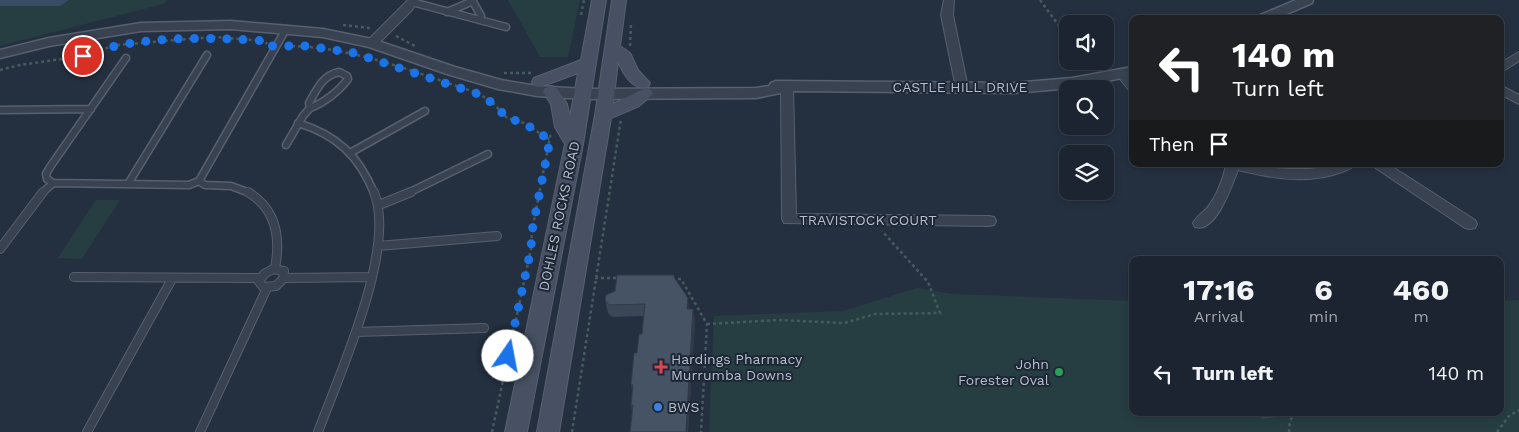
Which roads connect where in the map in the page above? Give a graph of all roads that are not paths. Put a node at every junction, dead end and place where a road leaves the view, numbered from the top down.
1 (472, 0) edge
2 (599, 0) edge
3 (619, 0) edge
4 (949, 0) edge
5 (1308, 0) edge
6 (412, 1) edge
7 (447, 12) junction
8 (1272, 15) edge
9 (479, 20) junction
10 (506, 27) dead end
11 (286, 29) junction
12 (372, 43) junction
13 (613, 48) junction
14 (0, 54) edge
15 (207, 55) dead end
16 (1519, 56) edge
17 (126, 58) dead end
18 (588, 62) junction
19 (1504, 66) edge
20 (1128, 73) edge
21 (546, 87) junction
22 (787, 87) junction
23 (584, 88) junction
24 (607, 88) junction
25 (644, 88) junction
26 (962, 88) junction
27 (1504, 92) edge
28 (1519, 100) edge
29 (310, 108) junction
30 (91, 109) junction
31 (0, 110) edge
32 (425, 111) dead end
33 (603, 115) junction
34 (298, 123) junction
35 (286, 144) dead end
36 (574, 144) junction
37 (350, 153) junction
38 (488, 154) dead end
39 (1231, 167) edge
40 (1250, 167) edge
41 (1339, 167) edge
42 (1384, 167) edge
43 (198, 181) junction
44 (53, 183) junction
45 (128, 184) junction
46 (379, 205) junction
47 (989, 221) dead end
48 (1200, 223) dead end
49 (1470, 224) dead end
50 (497, 236) dead end
51 (378, 246) junction
52 (0, 249) edge
53 (275, 268) junction
54 (371, 277) junction
55 (74, 278) dead end
56 (260, 278) junction
57 (285, 278) junction
58 (172, 279) junction
59 (268, 288) junction
60 (484, 328) dead end
61 (357, 332) junction
62 (87, 432) edge
63 (200, 432) edge
64 (318, 432) edge
65 (516, 432) edge
66 (548, 432) edge

1 - 7 lane
1 - 9 lane
2 - 18 main road, DOHLES ROCKS ROAD
3 - 13 main road, DOHLES ROCKS ROAD
4 - 26 street
5 - 8 street
6 - 7 lane
6 - 12 street
7 - 9 lane
9 - 10 lane
11 - 12 street, CASTLE HILL DRIVE
11 - 14 street, CASTLE HILL DRIVE
11 - 43 lane
12 - 21 street, CASTLE HILL DRIVE
13 - 24 main road, DOHLES ROCKS ROAD
13 - 25 main road
15 - 45 lane
16 - 19 street
17 - 30 lane
18 - 21 main road
18 - 23 main road, DOHLES ROCKS ROAD
20 - 26 street, CASTLE HILL DRIVE
21 - 23 street, CASTLE HILL DRIVE
21 - 36 main road
22 - 25 street, CASTLE HILL DRIVE
22 - 26 street, CASTLE HILL DRIVE
22 - 47 street, TRAVISTOCK COURT
23 - 24 street, CASTLE HILL DRIVE
23 - 36 main road, DOHLES ROCKS ROAD
24 - 25 street, CASTLE HILL DRIVE
24 - 33 main road, DOHLES ROCKS ROAD
25 - 33 main road
27 - 28 street
29 - 29 lane
29 - 34 lane
30 - 31 lane
30 - 44 lane
32 - 37 lane
33 - 66 main road, DOHLES ROCKS ROAD
34 - 35 lane
34 - 37 lane
36 - 65 main road, DOHLES ROCKS ROAD
37 - 46 lane
38 - 46 lane
39 - 48 street
40 - 41 street
42 - 49 street
43 - 45 lane
43 - 53 lane
44 - 45 lane
44 - 52 lane
46 - 51 lane
50 - 51 lane
51 - 54 lane
53 - 56 lane
53 - 57 lane
54 - 57 lane
54 - 61 lane
55 - 58 lane
56 - 58 lane
56 - 59 lane
57 - 59 lane
58 - 62 lane
59 - 63 lane
60 - 61 lane
61 - 64 lane

